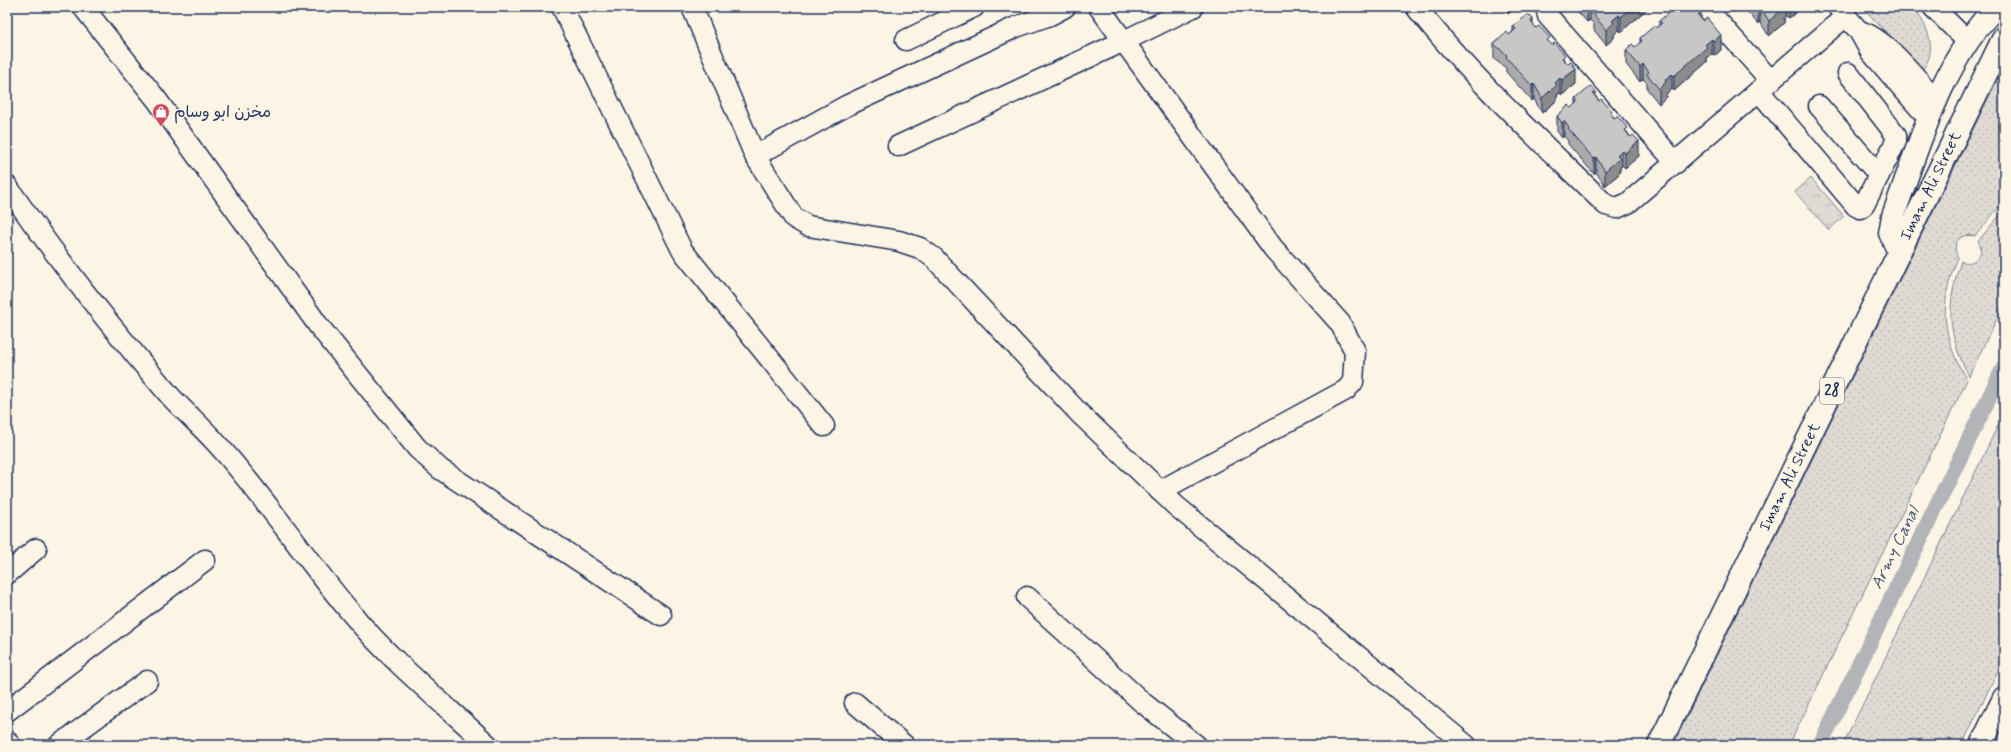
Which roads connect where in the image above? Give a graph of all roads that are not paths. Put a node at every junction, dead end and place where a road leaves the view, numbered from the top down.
1 (83, 7) edge
2 (562, 7) edge
3 (692, 7) edge
4 (974, 7) edge
5 (1065, 7) edge
6 (1100, 7) edge
7 (1193, 7) edge
8 (1416, 7) edge
9 (1546, 7) edge
10 (1705, 7) edge
11 (1933, 7) edge
12 (1996, 7) edge
13 (1842, 11) edge
14 (2004, 37) edge
15 (906, 40) dead end
16 (1124, 41) junction
17 (1967, 41) junction
18 (1848, 73) dead end
19 (1765, 86) junction
20 (1819, 106) dead end
21 (1933, 110) junction
22 (898, 146) dead end
23 (755, 156) junction
24 (1676, 162) junction
25 (1879, 175) junction
26 (7, 186) edge
27 (1899, 252) junction
28 (824, 426) dead end
29 (1160, 491) junction
30 (36, 550) dead end
31 (205, 560) dead end
32 (7, 574) edge
33 (1027, 596) dead end
34 (661, 615) dead end
35 (147, 681) dead end
36 (2004, 698) edge
37 (855, 703) dead end
38 (7, 711) edge
39 (7, 741) edge
40 (10, 745) edge
41 (59, 745) edge
42 (488, 745) edge
43 (904, 745) edge
44 (1196, 745) edge
45 (1466, 745) edge
46 (1659, 745) edge
47 (1981, 745) edge

1 - 34 street
2 - 28 street
3 - 23 street
4 - 15 street
5 - 23 street
6 - 16 street
7 - 16 street
8 - 24 street
9 - 24 street
10 - 19 street
11 - 17 street
12 - 17 highway
13 - 19 street
13 - 21 street
14 - 27 highway, Imam Ali Street / 28
16 - 22 street
16 - 29 street
17 - 21 highway
18 - 25 street
19 - 24 street
19 - 25 street
20 - 25 street
21 - 27 highway
23 - 29 street
26 - 42 street
27 - 46 highway, Imam Ali Street / 28
29 - 45 street
30 - 32 street
31 - 38 street
33 - 44 street
35 - 41 street
36 - 47 highway
37 - 43 street
39 - 40 street

